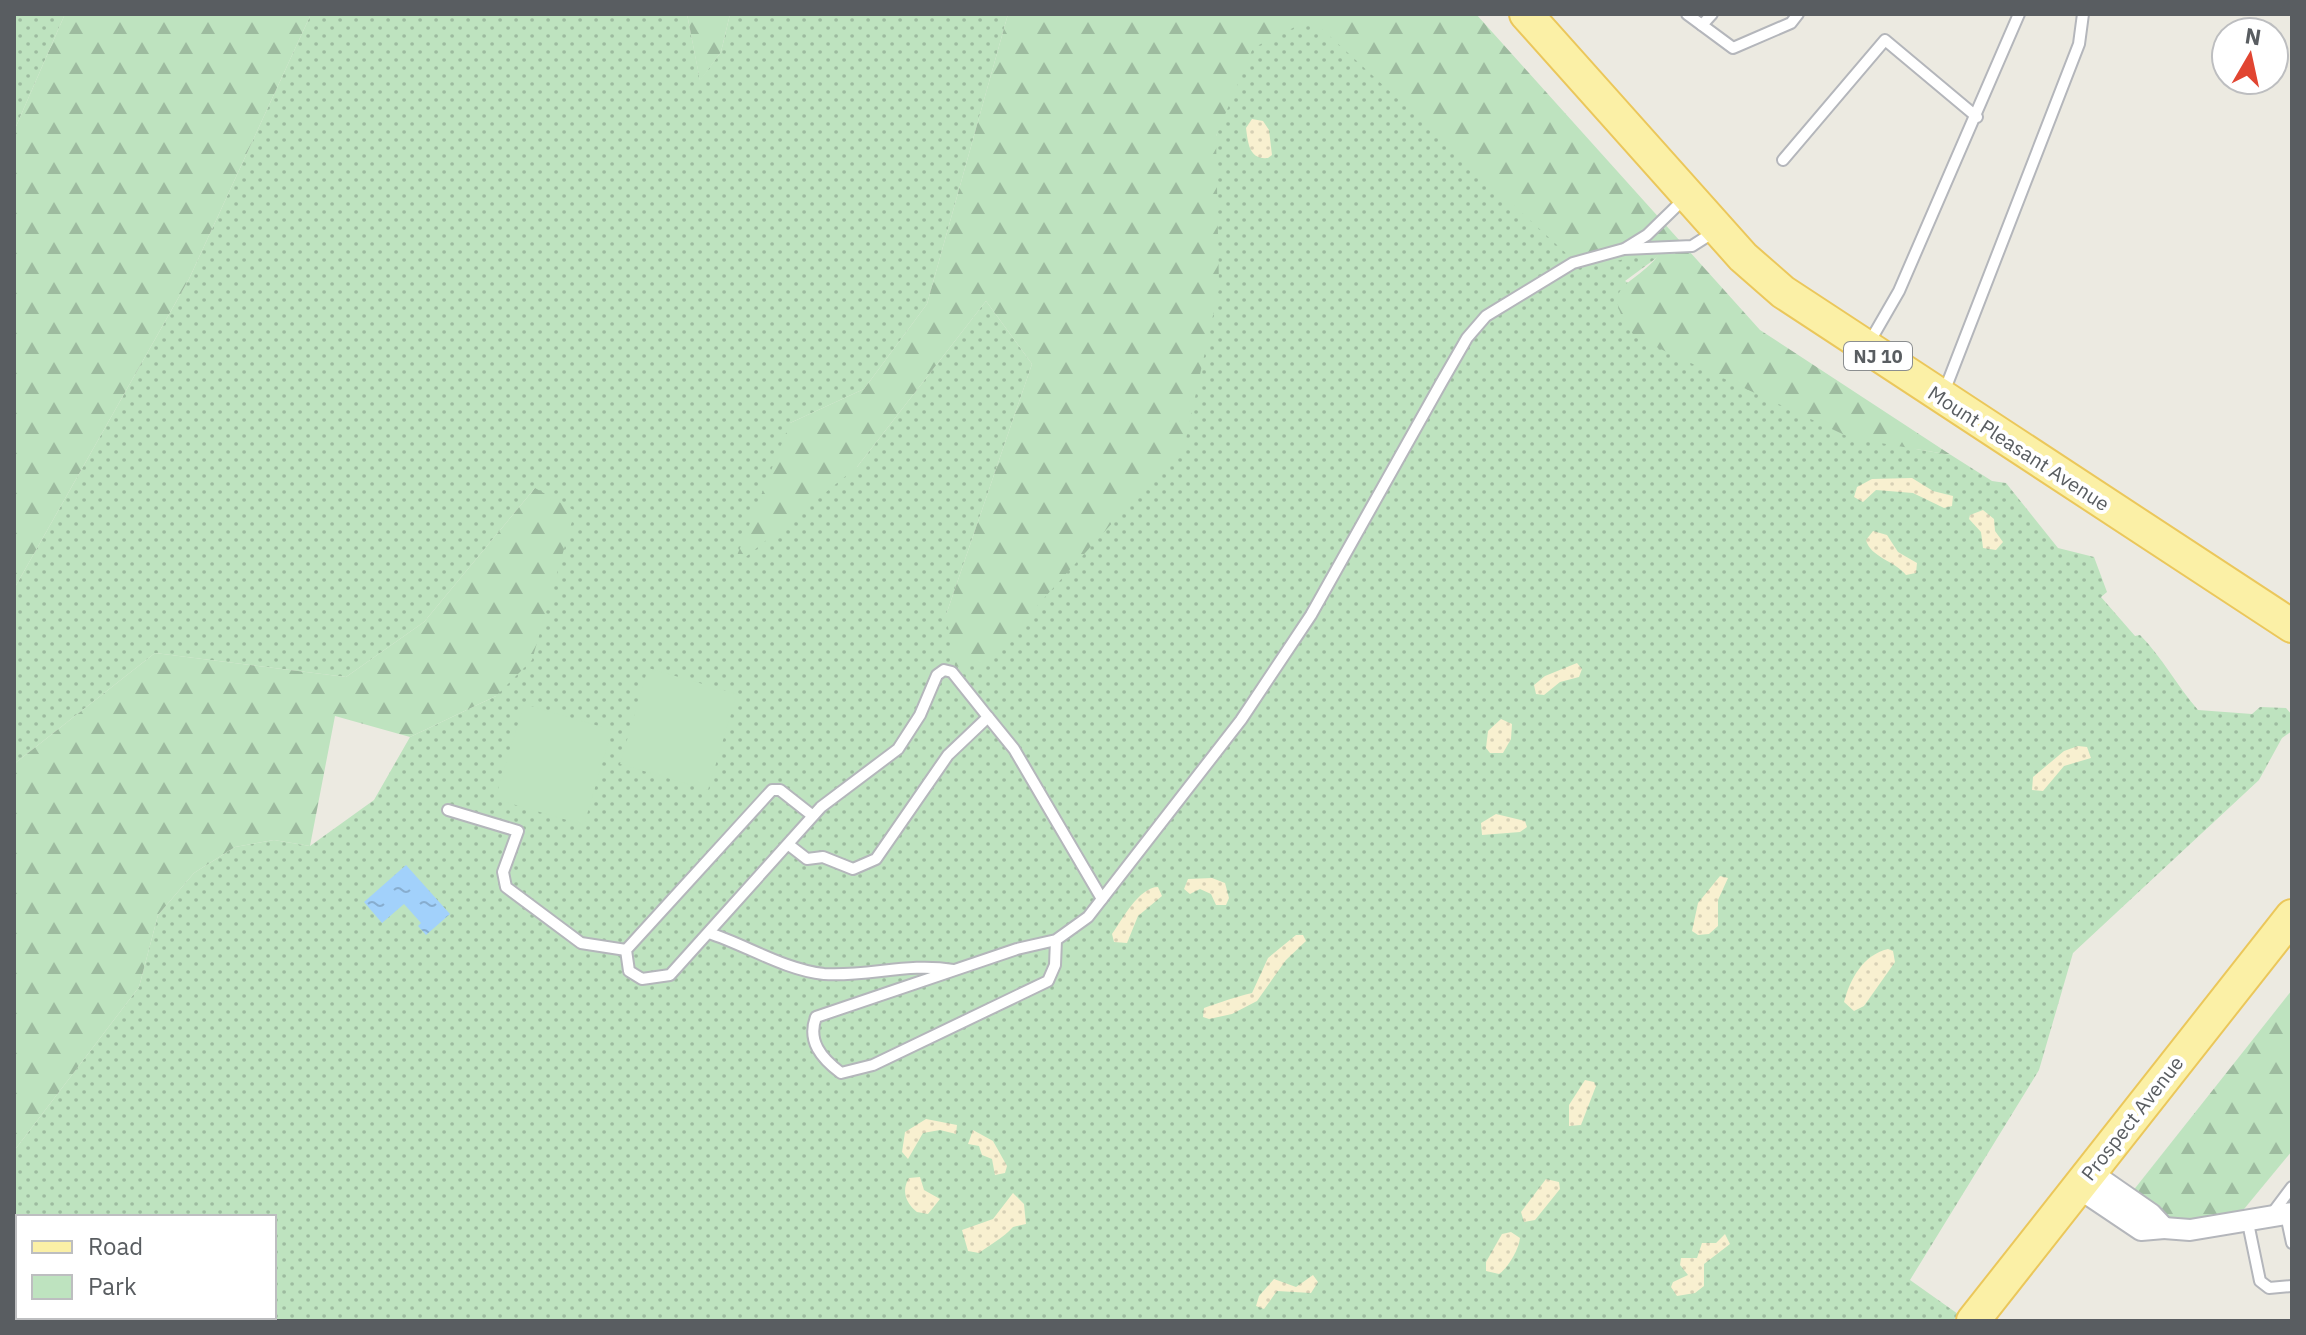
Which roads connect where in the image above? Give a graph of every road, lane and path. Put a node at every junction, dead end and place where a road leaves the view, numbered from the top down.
1 (1526, 14) edge
2 (1687, 14) edge
3 (1712, 14) edge
4 (1798, 14) edge
5 (2017, 14) edge
6 (2083, 14) edge
7 (1702, 25) junction
8 (1977, 117) junction
9 (1783, 160) dead end
10 (1687, 196) junction
11 (1718, 230) junction
12 (1624, 249) junction
13 (1866, 349) junction
14 (1942, 398) junction
15 (2292, 626) edge
16 (988, 717) junction
17 (448, 810) dead end
18 (813, 816) junction
19 (789, 845) junction
20 (1102, 899) junction
21 (2292, 916) edge
22 (709, 933) junction
23 (1056, 940) junction
24 (626, 950) junction
25 (955, 970) junction
26 (2083, 1179) junction
27 (2292, 1187) edge
28 (2273, 1217) edge
29 (2292, 1243) edge
30 (2292, 1286) edge
31 (1973, 1321) edge

1 - 10 main road, Mount Pleasant Avenue / NJ 10
2 - 7 lane
3 - 7 lane
4 - 7 lane
5 - 8 lane
6 - 14 lane
8 - 9 lane
8 - 13 lane
10 - 11 main road, Mount Pleasant Avenue / NJ 10
10 - 12 lane
11 - 12 lane
11 - 13 main road, Mount Pleasant Avenue / NJ 10
12 - 20 lane
13 - 14 main road, Mount Pleasant Avenue / NJ 10
14 - 15 main road, Mount Pleasant Avenue / NJ 10
16 - 18 lane
16 - 19 lane
16 - 20 lane
17 - 24 lane
18 - 19 lane
18 - 24 lane
19 - 22 lane
20 - 23 lane
21 - 26 main road, Prospect Avenue
22 - 24 lane
22 - 25 lane
23 - 25 lane
23 - 25 lane
26 - 28 street
26 - 31 main road, Prospect Avenue
27 - 28 lane
28 - 29 lane
28 - 30 lane

